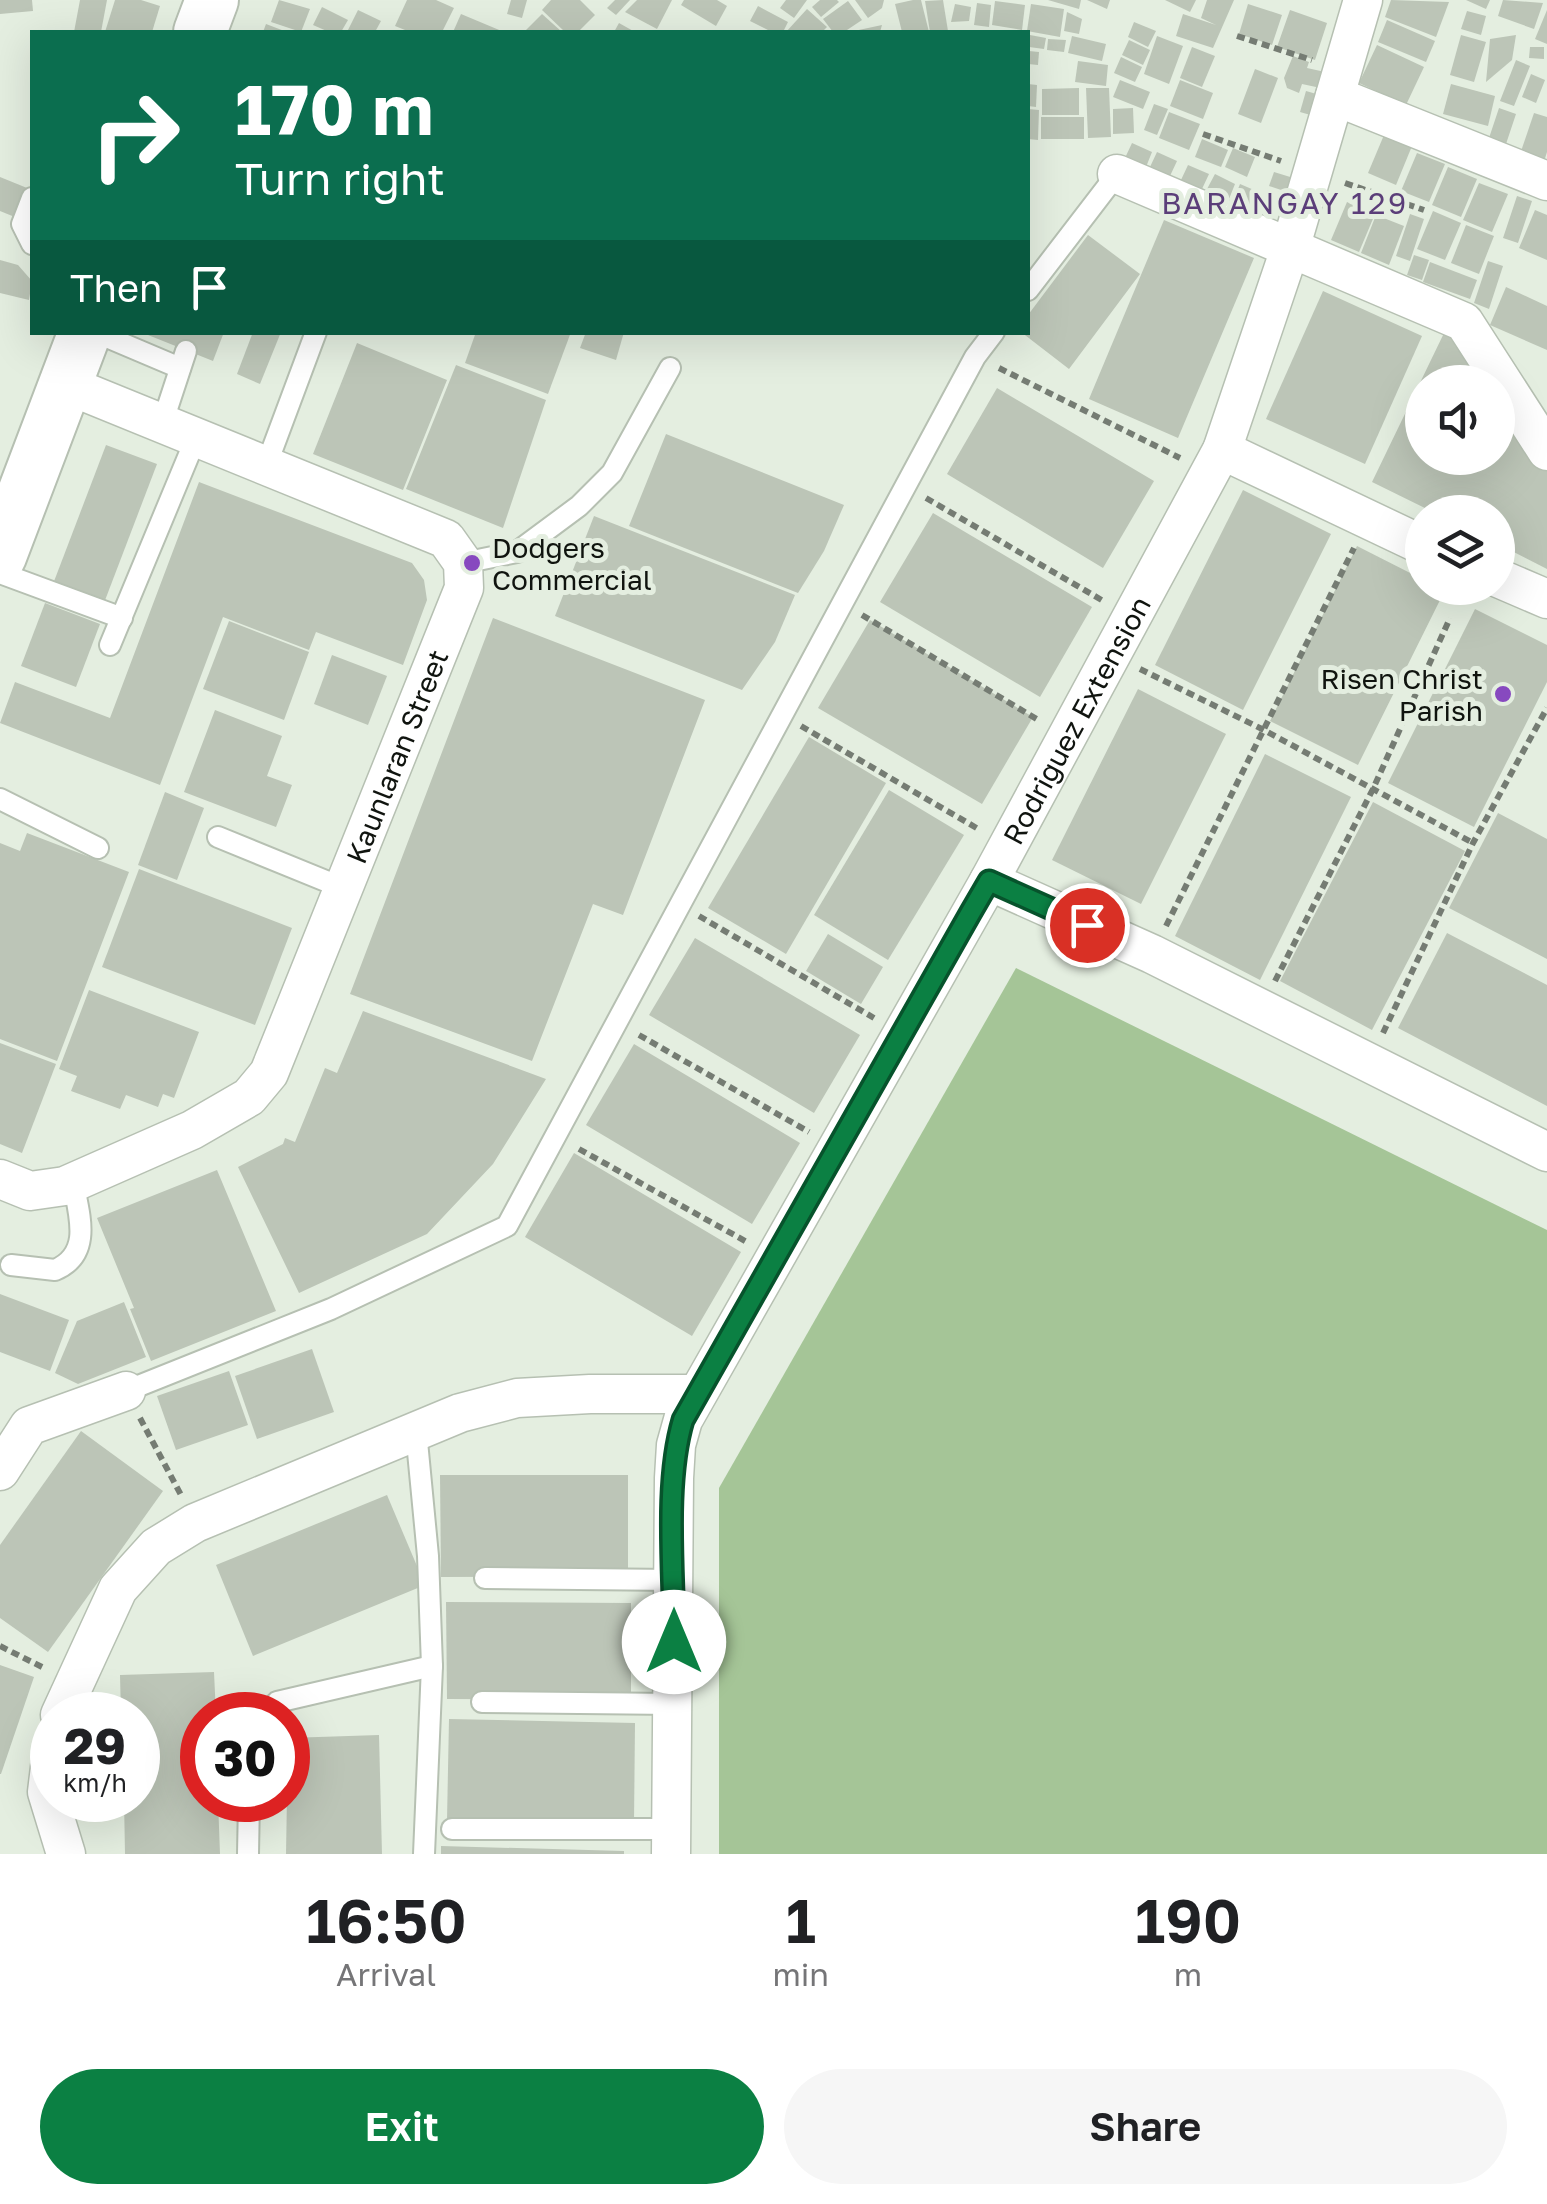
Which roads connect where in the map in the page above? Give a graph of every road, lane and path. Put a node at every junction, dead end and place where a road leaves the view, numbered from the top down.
1 (212, 0) edge
2 (1363, 0) edge
3 (201, 30) edge
4 (1237, 36) dead end
5 (1339, 83) junction
6 (1117, 174) joint
7 (1547, 180) edge
8 (30, 203) edge
9 (30, 240) edge
10 (1292, 244) junction
11 (1030, 287) edge
12 (85, 335) edge
13 (104, 335) edge
14 (315, 335) edge
15 (992, 335) edge
16 (975, 356) junction
17 (670, 368) dead end
18 (65, 384) junction
19 (179, 431) junction
20 (1547, 451) edge
21 (1217, 461) junction
22 (266, 466) junction
23 (926, 498) dead end
24 (1367, 521) junction
25 (1405, 538) edge
26 (0, 556) edge
27 (463, 563) junction
28 (0, 573) edge
29 (1515, 586) edge
30 (1547, 600) edge
31 (861, 614) dead end
32 (122, 618) junction
33 (1132, 618) junction
34 (1450, 618) dead end
35 (110, 645) dead end
36 (1112, 655) junction
37 (1547, 708) edge
38 (798, 724) dead end
39 (1262, 729) junction
40 (1067, 736) junction
41 (1373, 788) junction
42 (0, 799) edge
43 (218, 837) dead end
44 (1473, 843) junction
45 (1007, 846) junction
46 (98, 848) dead end
47 (989, 881) junction
48 (343, 888) junction
49 (696, 915) dead end
50 (1152, 954) junction
51 (1261, 1009) junction
52 (901, 1034) junction
53 (640, 1035) dead end
54 (1369, 1062) junction
55 (579, 1148) dead end
56 (836, 1148) junction
57 (1547, 1152) edge
58 (0, 1179) edge
59 (74, 1182) junction
60 (774, 1257) junction
61 (11, 1265) dead end
62 (126, 1391) junction
63 (696, 1394) junction
64 (416, 1431) junction
65 (0, 1472) edge
66 (195, 1522) junction
67 (485, 1578) dead end
68 (674, 1580) junction
69 (0, 1646) edge
70 (432, 1666) junction
71 (58, 1692) edge
72 (70, 1692) edge
73 (310, 1694) edge
74 (482, 1702) dead end
75 (674, 1704) junction
76 (56, 1822) edge
77 (249, 1822) edge
78 (452, 1830) dead end
79 (671, 1842) edge
80 (66, 1854) edge
81 (248, 1854) edge
82 (424, 1854) edge

1 - 3 main road
2 - 5 street, Rodriguez Extension
4 - 5 path
5 - 7 street
5 - 10 street, Rodriguez Extension
6 - 10 street
6 - 11 lane
8 - 9 lane
10 - 20 street
10 - 21 street, Rodriguez Extension
12 - 18 main road
13 - 19 lane
14 - 22 lane
15 - 16 lane
16 - 21 path
16 - 62 lane
17 - 27 lane
18 - 19 street
18 - 26 main road
19 - 22 street
19 - 32 lane
21 - 24 street
21 - 33 street, Rodriguez Extension
22 - 27 street
23 - 33 path
24 - 25 street
24 - 39 path
27 - 48 street, Kaunlaran Street
28 - 32 lane
29 - 30 street
31 - 40 path
32 - 35 lane
33 - 36 street, Rodriguez Extension
34 - 41 path
36 - 39 path
36 - 40 street, Rodriguez Extension
37 - 44 path
38 - 45 path
39 - 41 path
39 - 50 path
40 - 45 street, Rodriguez Extension
41 - 44 path
41 - 51 path
42 - 46 lane
43 - 48 lane
44 - 54 path
45 - 47 street, Rodriguez Extension
47 - 50 street
47 - 52 street, Rodriguez Extension
48 - 59 street, Kaunlaran Street
49 - 52 path
50 - 51 street
51 - 54 street
52 - 56 street, Rodriguez Extension
53 - 56 path
54 - 57 street
55 - 60 path
56 - 60 street, Rodriguez Extension
58 - 59 street, Kaunlaran Street
59 - 61 lane
60 - 63 street, Rodriguez Extension
62 - 65 street
62 - 66 path
63 - 64 street
63 - 68 street, Rodriguez Extension
64 - 66 street
64 - 70 lane
66 - 72 street
67 - 68 lane
68 - 75 street, Rodriguez Extension
69 - 71 path
70 - 73 lane
70 - 82 lane
74 - 75 lane
75 - 79 street, Rodriguez Extension
76 - 80 street
77 - 81 lane
78 - 79 lane

